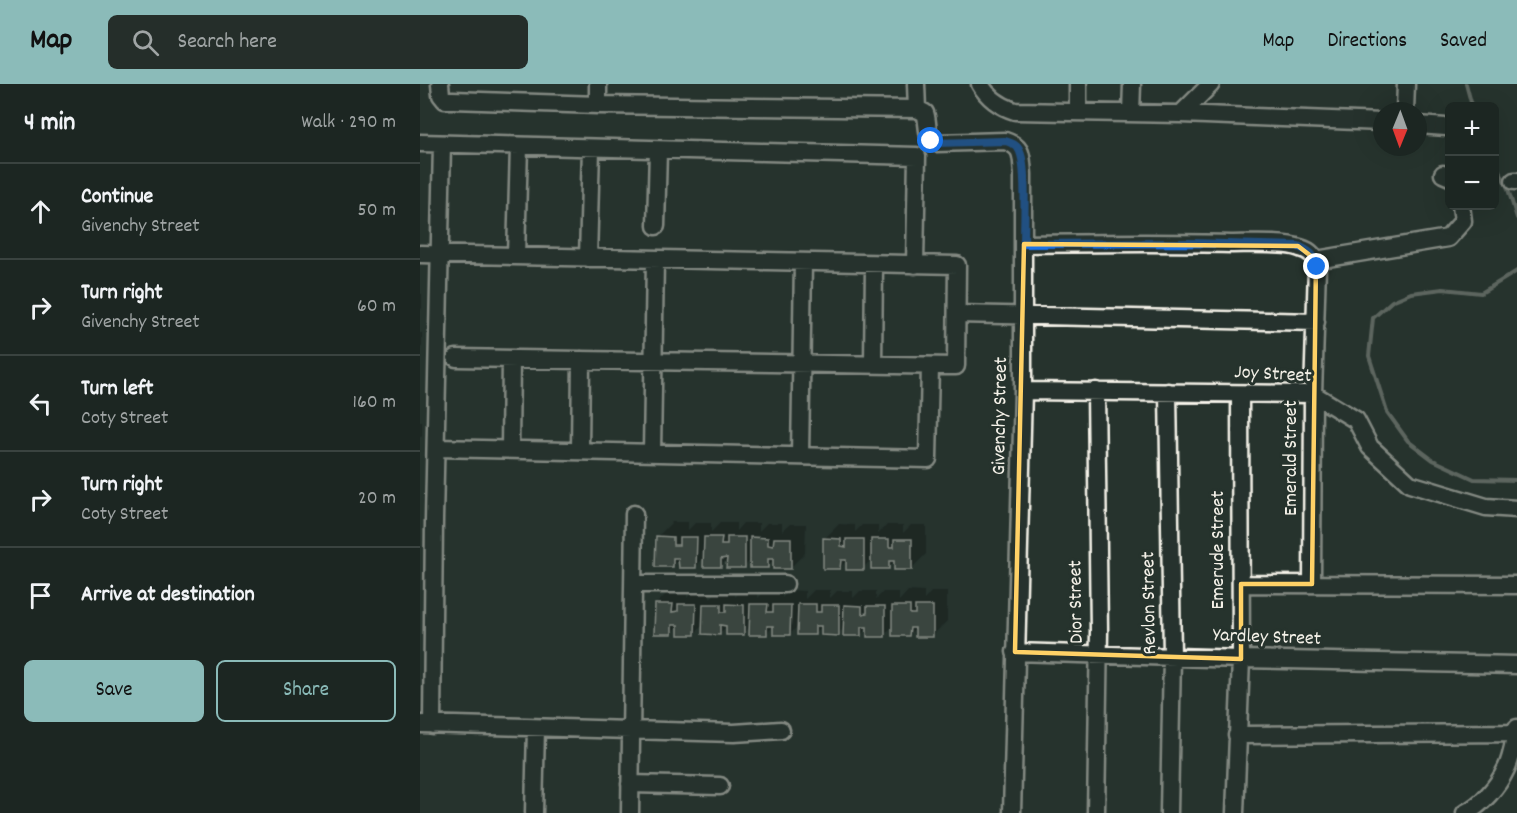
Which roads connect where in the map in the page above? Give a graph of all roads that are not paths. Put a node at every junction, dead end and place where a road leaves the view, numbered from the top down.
1 (440, 84) edge
2 (598, 84) edge
3 (916, 84) edge
4 (1078, 84) edge
5 (1132, 84) edge
6 (1211, 84) edge
7 (1406, 84) edge
8 (980, 85) edge
9 (1405, 102) edge
10 (598, 105) junction
11 (917, 109) junction
12 (1078, 112) junction
13 (1131, 113) junction
14 (1181, 114) junction
15 (1373, 123) edge
16 (1427, 126) edge
17 (1445, 127) edge
18 (420, 143) edge
19 (442, 144) junction
20 (519, 146) junction
21 (591, 148) junction
22 (658, 150) junction
23 (1461, 210) edge
24 (656, 226) dead end
25 (1024, 244) junction
26 (420, 254) edge
27 (440, 254) junction
28 (516, 256) junction
29 (588, 258) junction
30 (655, 259) junction
31 (1316, 260) junction
32 (803, 262) junction
33 (874, 264) junction
34 (915, 265) junction
35 (957, 314) junction
36 (1024, 315) junction
37 (1316, 322) junction
38 (456, 358) dead end
39 (511, 359) junction
40 (581, 360) junction
41 (654, 362) junction
42 (801, 364) junction
43 (873, 365) junction
44 (930, 366) junction
45 (1023, 391) junction
46 (1096, 391) junction
47 (1168, 392) junction
48 (1312, 394) junction
49 (1240, 395) junction
50 (436, 448) junction
51 (510, 449) junction
52 (580, 451) junction
53 (652, 453) junction
54 (800, 456) junction
55 (1517, 509) edge
56 (634, 514) dead end
57 (427, 520) edge
58 (633, 584) junction
59 (785, 584) dead end
60 (1241, 584) junction
61 (1312, 584) junction
62 (1517, 585) edge
63 (1015, 652) junction
64 (1099, 654) junction
65 (1172, 656) junction
66 (1241, 660) junction
67 (1517, 665) edge
68 (426, 725) edge
69 (536, 728) junction
70 (781, 730) dead end
71 (631, 731) junction
72 (1516, 731) edge
73 (1237, 735) junction
74 (630, 784) junction
75 (720, 786) dead end
76 (534, 813) edge
77 (630, 813) edge
78 (1012, 813) edge
79 (1096, 813) edge
80 (1169, 813) edge
81 (1235, 813) edge
82 (1465, 813) edge

1 - 10 street
2 - 10 street
3 - 11 street
4 - 12 street
5 - 13 street
6 - 14 street
7 - 9 street
8 - 12 street
10 - 11 street
11 - 25 street, Givenchy Street
12 - 13 street
13 - 14 street
14 - 15 street
16 - 17 street
18 - 19 street
19 - 20 street
19 - 27 street
20 - 21 street
20 - 28 street
21 - 22 street
21 - 29 street
22 - 24 street
22 - 34 street
23 - 31 street
25 - 31 street
25 - 36 street, Givenchy Street
26 - 27 street
27 - 28 street
27 - 50 street
28 - 29 street
29 - 30 street
30 - 32 street
30 - 41 street
31 - 37 street, Emerald Street
32 - 33 street
32 - 42 street
33 - 34 street
33 - 43 street
34 - 35 street
35 - 36 street
35 - 44 street
36 - 37 street
36 - 45 street, Givenchy Street
37 - 48 street, Emerald Street
38 - 39 street
39 - 40 street
39 - 51 street
40 - 41 street
40 - 52 street
41 - 42 street
41 - 53 street
42 - 43 street
42 - 54 street
43 - 44 street
44 - 54 street
45 - 46 street, Joy Street
45 - 63 street, Givenchy Street
46 - 47 street, Joy Street
46 - 64 street, Dior Street
47 - 49 street, Joy Street
47 - 65 street, Revlon Street
48 - 49 street, Joy Street
48 - 55 street, Joy Street
48 - 61 street, Emerald Street
49 - 60 street, Emerude Street
50 - 51 street
50 - 57 street
51 - 52 street
52 - 53 street
53 - 54 street
56 - 58 street
57 - 68 street
58 - 59 street
58 - 71 street
60 - 61 street
60 - 66 street, Emerude Street
61 - 62 street
63 - 64 street, Yardley Street
63 - 78 street, Givenchy Street
64 - 65 street, Yardley Street
64 - 79 street, Dior Street
65 - 66 street, Yardley Street
65 - 80 street, Revlon Street
66 - 67 street, Yardley Street
66 - 73 street, Emerude Street
68 - 69 street
69 - 71 street
69 - 76 street
70 - 71 street
71 - 74 street
72 - 73 street
72 - 82 street
73 - 81 street, Emerude Street
74 - 75 street
74 - 77 street

